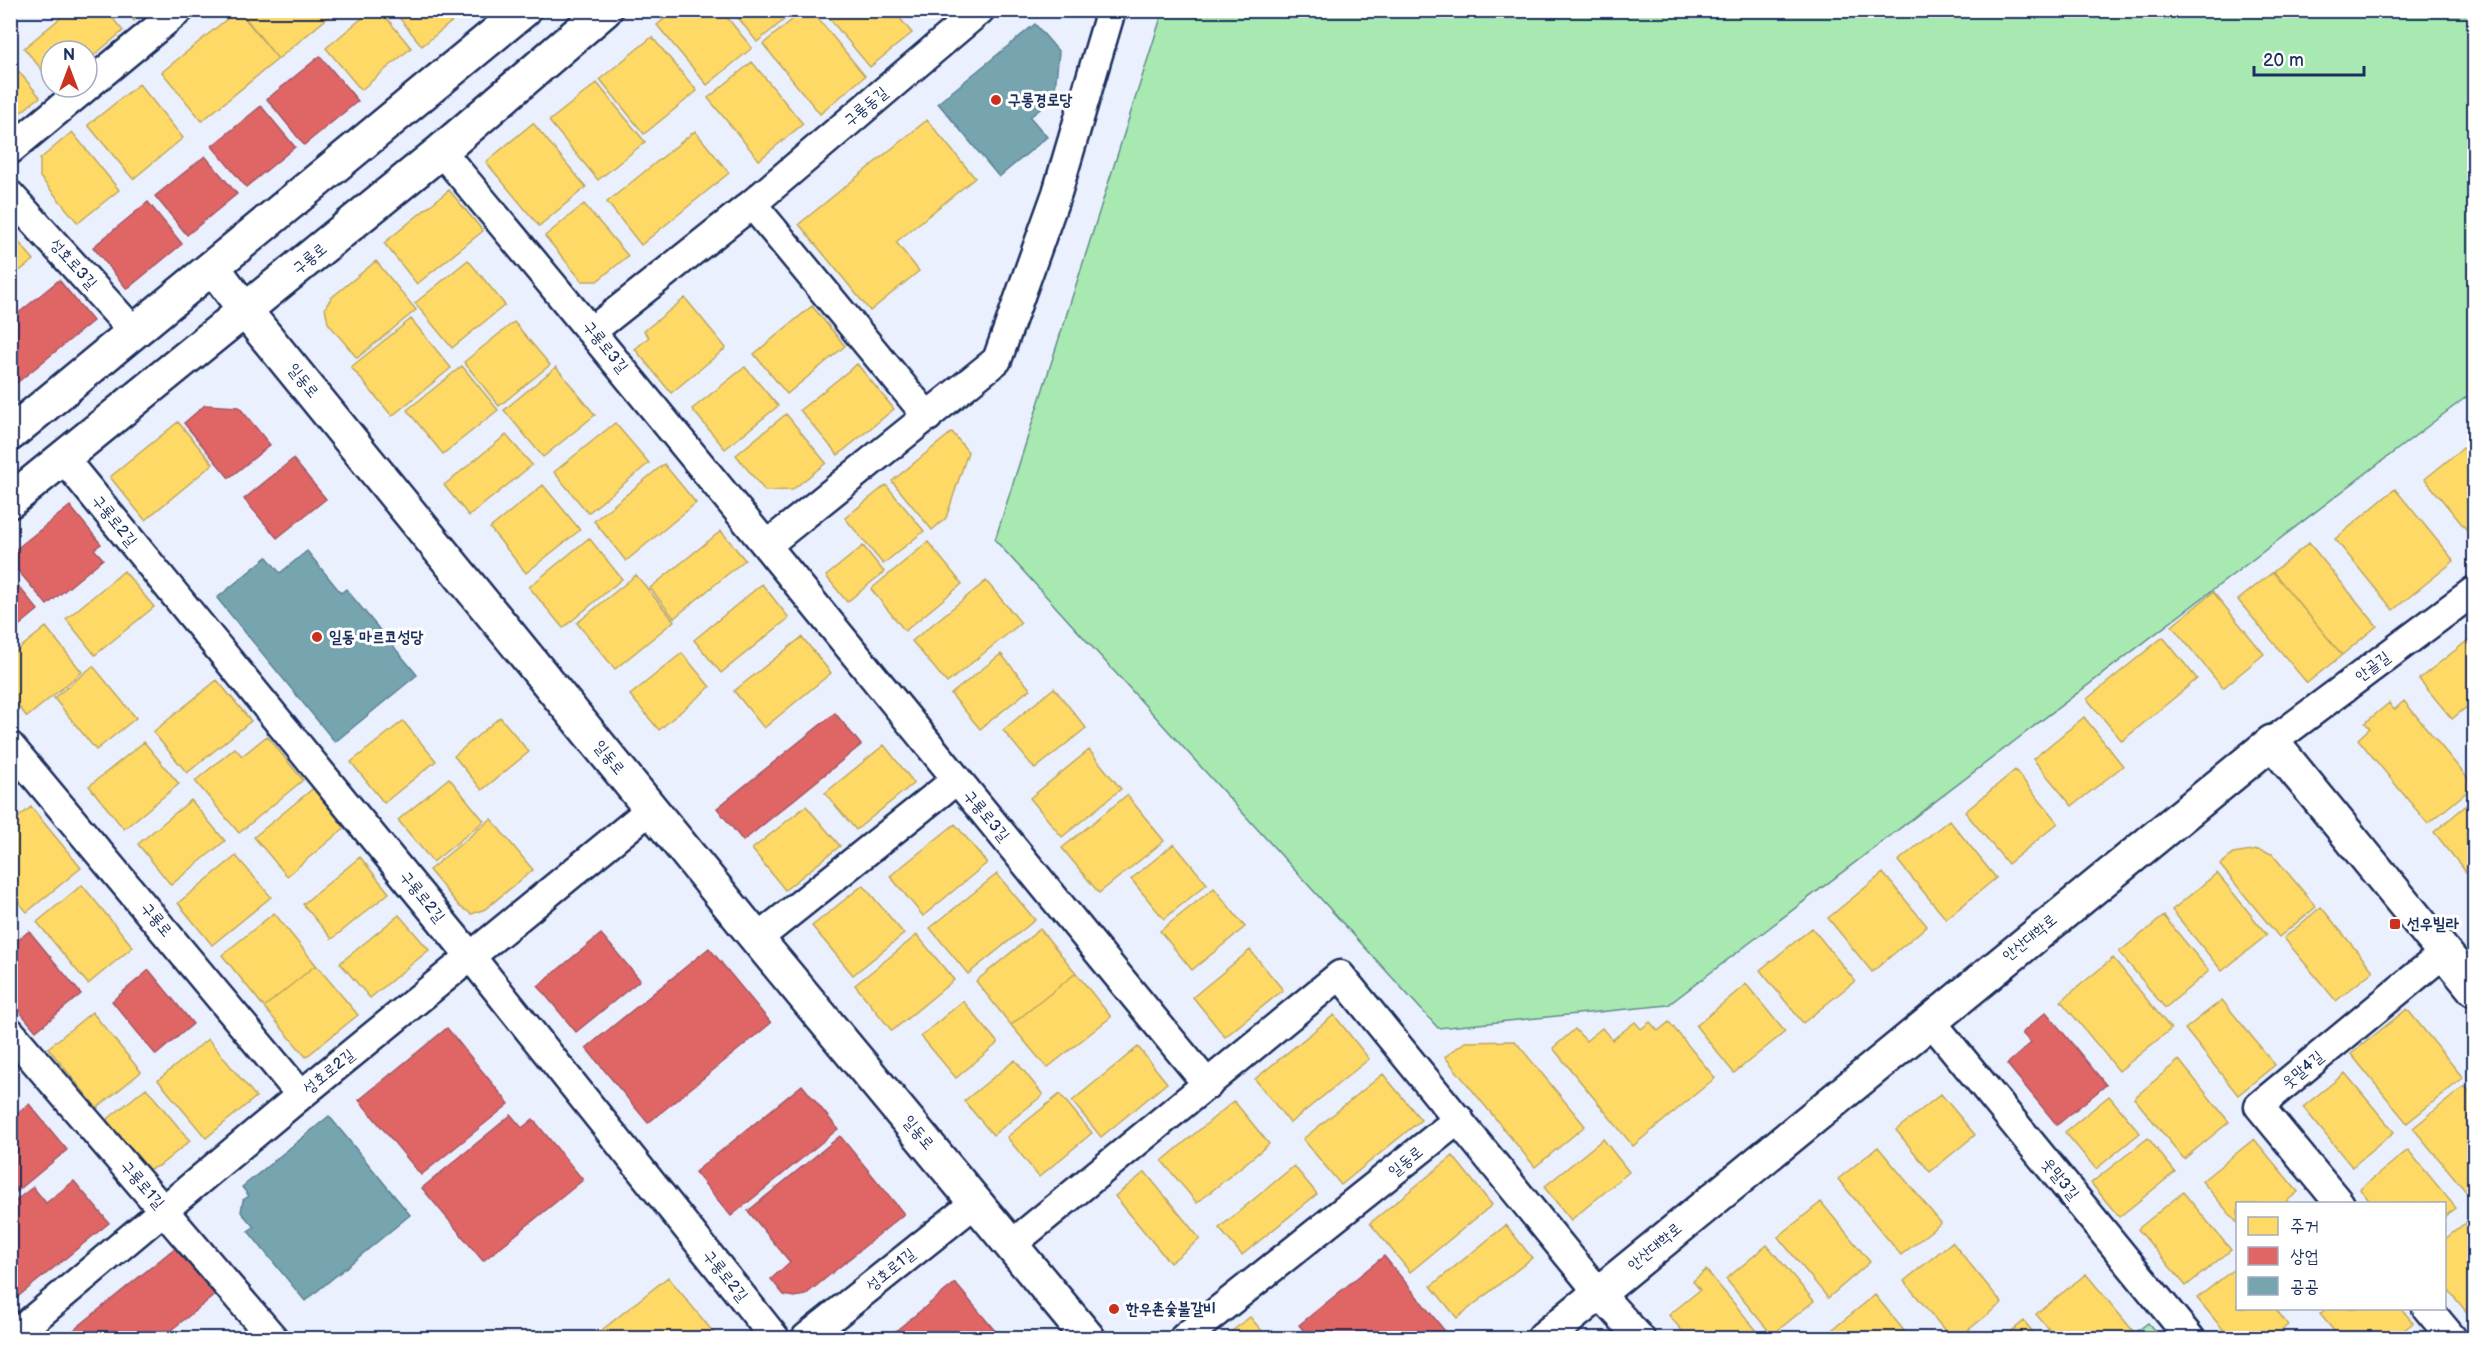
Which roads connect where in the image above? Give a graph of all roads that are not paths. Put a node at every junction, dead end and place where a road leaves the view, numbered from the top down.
1 (178, 10) edge
2 (524, 10) edge
3 (605, 10) edge
4 (980, 10) edge
5 (1111, 10) edge
6 (99, 77) edge
7 (72, 99) edge
8 (10, 150) edge
9 (441, 151) junction
10 (10, 195) edge
11 (752, 204) junction
12 (213, 267) junction
13 (246, 312) junction
14 (592, 331) junction
15 (135, 333) junction
16 (928, 417) junction
17 (10, 434) edge
18 (64, 459) junction
19 (10, 501) edge
20 (767, 545) junction
21 (2475, 591) edge
22 (2272, 742) junction
23 (10, 746) edge
24 (956, 780) junction
25 (651, 809) junction
26 (758, 939) junction
27 (2445, 952) junction
28 (471, 957) junction
29 (2475, 989) edge
30 (1930, 1020) junction
31 (10, 1032) edge
32 (1208, 1085) junction
33 (301, 1095) junction
34 (1459, 1119) junction
35 (976, 1202) junction
36 (2339, 1202) edge
37 (164, 1210) junction
38 (1011, 1245) junction
39 (1599, 1293) junction
40 (2429, 1310) edge
41 (11, 1338) edge
42 (273, 1338) edge
43 (775, 1338) edge
44 (806, 1338) edge
45 (1088, 1338) edge
46 (1184, 1338) edge
47 (1544, 1338) edge
48 (1640, 1338) edge
49 (2190, 1338) edge
50 (2452, 1338) edge

1 - 6 street
2 - 12 street
3 - 9 street, 구룡로
4 - 11 street, 구룡동길
5 - 16 street
7 - 8 street
9 - 13 street, 구룡로
9 - 14 street, 구룡로3길
10 - 15 street, 성호로3길
11 - 14 street, 구룡동길
11 - 16 street
12 - 13 street, 일동로
12 - 15 street
13 - 18 street, 구룡로
13 - 25 street, 일동로
14 - 20 street, 구룡로3길
15 - 17 street
16 - 20 street
18 - 19 street, 구룡로
18 - 28 street, 구룡로2길
20 - 24 street, 구룡로3길
21 - 22 street, 안골길
22 - 27 street
22 - 30 street, 안산대학로
23 - 33 street, 구룡로
24 - 26 street
24 - 32 street, 구룡로3길
25 - 26 street, 일동로
25 - 28 street, 성호로2길
26 - 35 street, 일동로
27 - 29 street
27 - 36 street, 웃말4길
28 - 33 street, 성호로2길
28 - 43 street, 구룡로2길
30 - 39 street, 안산대학로
30 - 49 street, 웃말3길
31 - 37 street, 구룡로1길
32 - 34 street
32 - 38 street
33 - 37 street, 성호로2길
34 - 39 street
34 - 46 street, 일동로
35 - 38 street, 일동로
35 - 44 street, 성호로1길
37 - 41 street, 성호로2길
37 - 42 street, 구룡로1길
38 - 45 street, 일동로
39 - 47 street, 안산대학로
39 - 48 street
40 - 50 street

